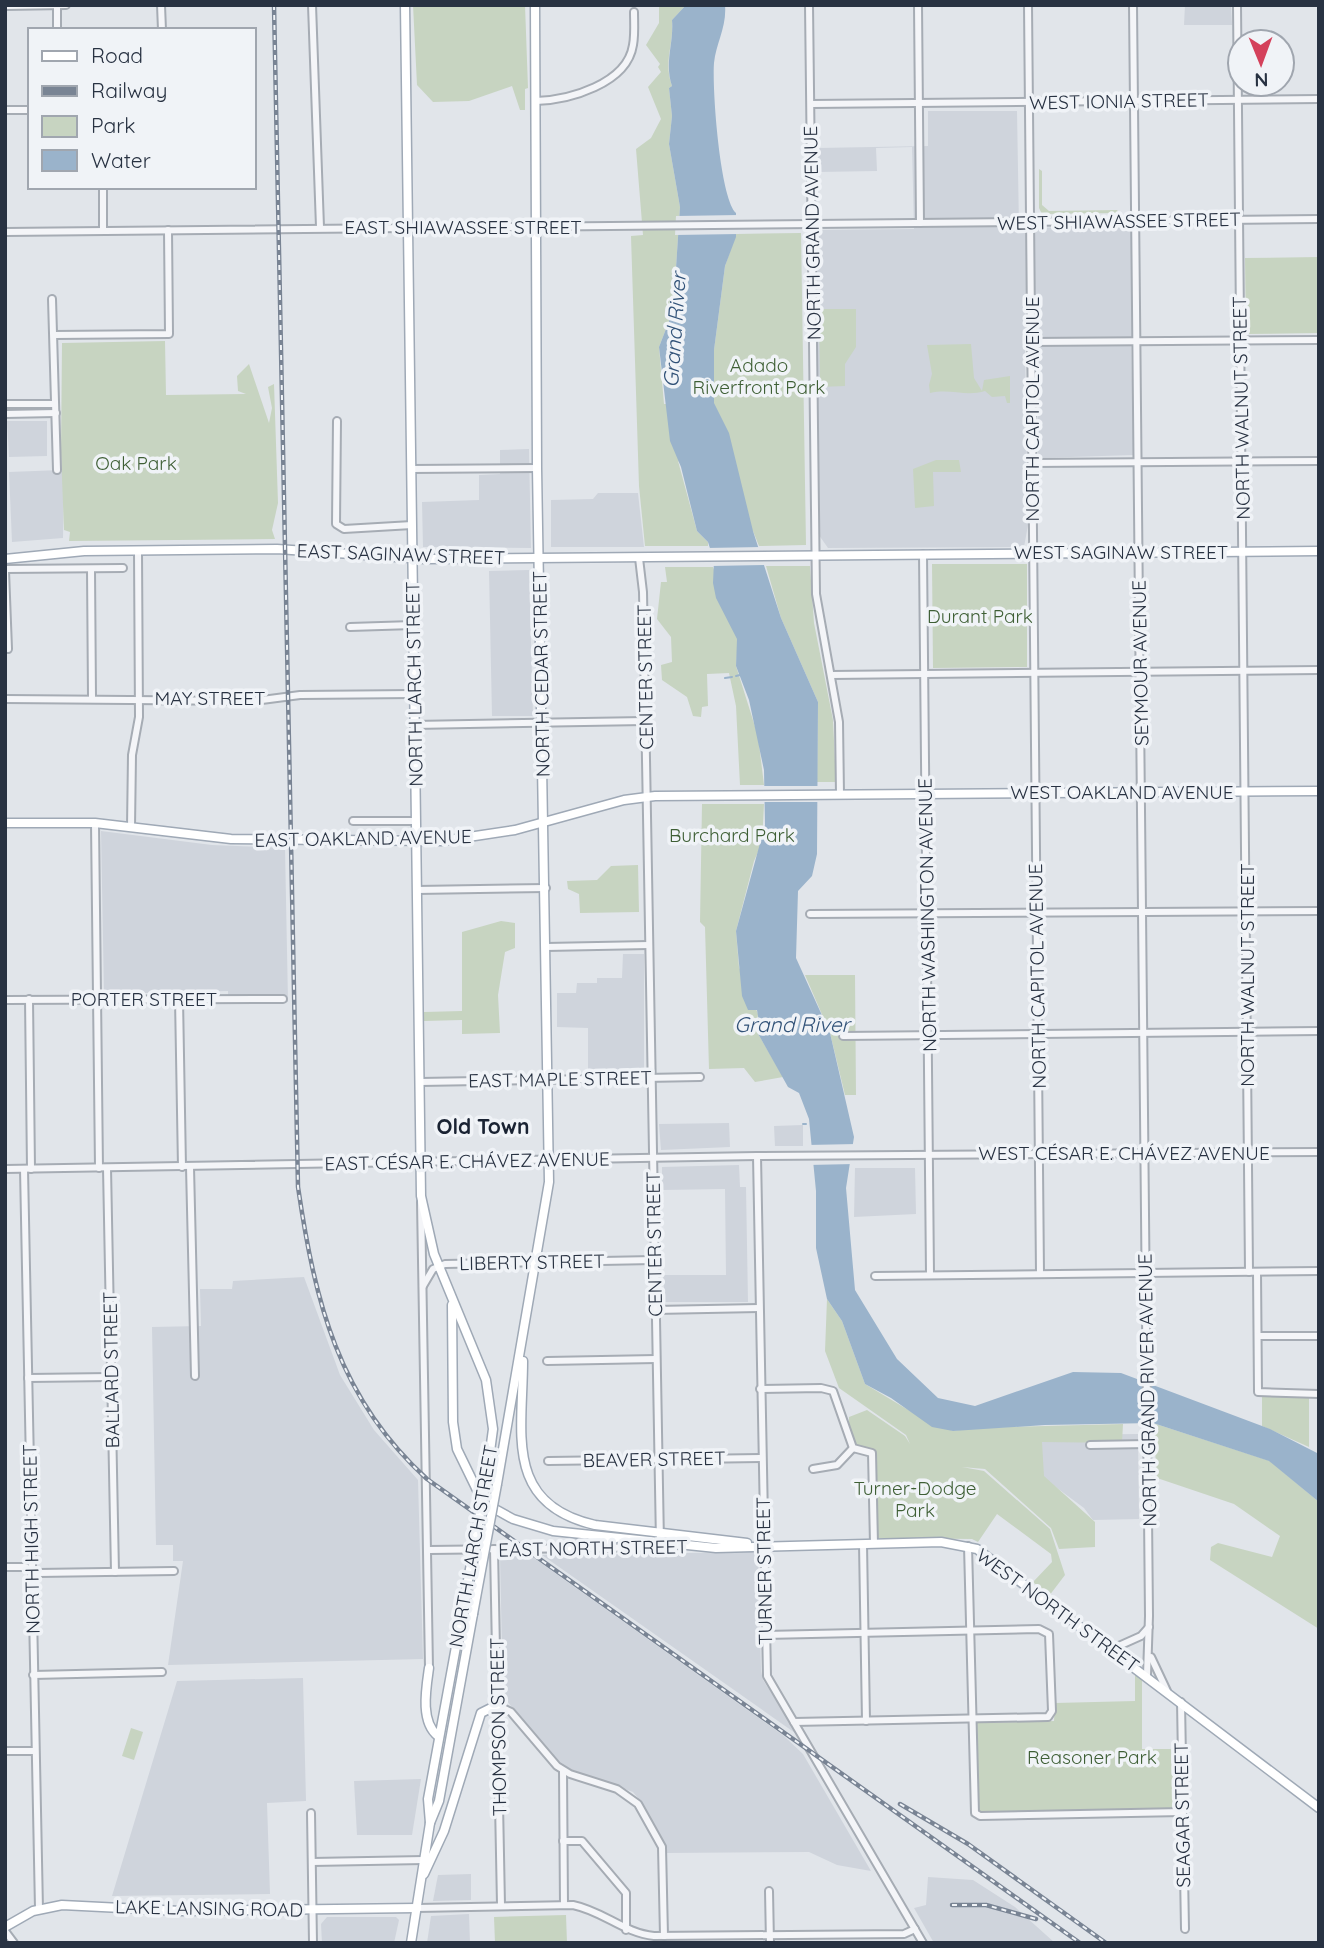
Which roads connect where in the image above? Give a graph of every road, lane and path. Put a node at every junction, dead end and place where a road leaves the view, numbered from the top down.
1 (57, 5) edge
2 (66, 5) edge
3 (161, 5) edge
4 (312, 5) edge
5 (405, 5) edge
6 (534, 5) edge
7 (809, 5) edge
8 (918, 5) edge
9 (1028, 5) edge
10 (1133, 5) edge
11 (1237, 5) edge
12 (5, 6) edge
13 (634, 12) dead end
14 (57, 28) edge
15 (162, 28) edge
16 (1238, 99) junction
17 (1319, 99) edge
18 (536, 101) junction
19 (1134, 101) junction
20 (1028, 102) junction
21 (919, 103) junction
22 (811, 104) junction
23 (5, 110) edge
24 (28, 110) edge
25 (103, 189) edge
26 (1319, 219) edge
27 (1239, 220) junction
28 (1135, 221) junction
29 (1030, 222) junction
30 (811, 223) junction
31 (920, 223) junction
32 (408, 226) junction
33 (537, 226) junction
34 (320, 227) junction
35 (168, 230) junction
36 (103, 231) junction
37 (5, 232) edge
38 (52, 299) dead end
39 (54, 335) junction
40 (1319, 340) edge
41 (1240, 341) junction
42 (1031, 342) junction
43 (1137, 342) junction
44 (5, 404) edge
45 (55, 404) junction
46 (5, 414) edge
47 (56, 414) junction
48 (337, 421) dead end
49 (1241, 461) junction
50 (1319, 461) edge
51 (1138, 462) junction
52 (1032, 463) junction
53 (537, 468) junction
54 (57, 470) dead end
55 (411, 470) junction
56 (412, 526) junction
57 (1243, 551) junction
58 (1319, 551) edge
59 (138, 552) junction
60 (1033, 553) junction
61 (1139, 553) junction
62 (923, 554) junction
63 (816, 557) junction
64 (412, 558) junction
65 (539, 558) junction
66 (639, 558) junction
67 (5, 559) edge
68 (123, 568) dead end
69 (91, 569) junction
70 (5, 570) edge
71 (413, 625) junction
72 (350, 626) dead end
73 (8, 649) dead end
74 (1319, 670) edge
75 (1244, 671) junction
76 (1034, 672) junction
77 (1140, 672) junction
78 (925, 674) junction
79 (831, 675) junction
80 (414, 694) junction
81 (92, 698) junction
82 (139, 698) junction
83 (5, 699) edge
84 (645, 721) junction
85 (542, 723) junction
86 (414, 725) junction
87 (1245, 791) junction
88 (1319, 791) edge
89 (1141, 792) junction
90 (1035, 793) junction
91 (841, 794) junction
92 (926, 794) junction
93 (647, 797) junction
94 (353, 821) dead end
95 (416, 821) junction
96 (5, 823) edge
97 (95, 823) junction
98 (544, 823) junction
99 (131, 827) junction
100 (416, 840) junction
101 (546, 888) junction
102 (417, 890) junction
103 (1319, 911) edge
104 (1142, 912) junction
105 (1246, 912) junction
106 (810, 914) dead end
107 (926, 914) junction
108 (1037, 914) junction
109 (649, 945) junction
110 (546, 947) junction
111 (29, 999) junction
112 (97, 999) junction
113 (180, 999) junction
114 (283, 999) dead end
115 (5, 1000) edge
116 (1247, 1031) junction
117 (1319, 1031) edge
118 (1038, 1033) junction
119 (1143, 1033) junction
120 (928, 1034) junction
121 (844, 1035) dead end
122 (652, 1077) junction
123 (700, 1077) dead end
124 (548, 1079) junction
125 (419, 1082) junction
126 (1319, 1152) edge
127 (1144, 1153) junction
128 (1248, 1153) junction
129 (1039, 1154) junction
130 (929, 1155) junction
131 (757, 1156) junction
132 (653, 1158) junction
133 (549, 1160) junction
134 (421, 1163) junction
135 (182, 1167) junction
136 (190, 1167) junction
137 (103, 1168) junction
138 (5, 1169) edge
139 (28, 1169) junction
140 (421, 1196) junction
141 (654, 1260) junction
142 (537, 1261) junction
143 (439, 1265) junction
144 (1319, 1271) edge
145 (1253, 1272) junction
146 (1146, 1273) junction
147 (1040, 1274) junction
148 (930, 1275) junction
149 (875, 1276) dead end
150 (423, 1288) junction
151 (452, 1302) junction
152 (759, 1308) junction
153 (655, 1310) junction
154 (1258, 1336) junction
155 (1319, 1336) edge
156 (523, 1341) junction
157 (656, 1359) junction
158 (547, 1361) dead end
159 (195, 1376) dead end
160 (111, 1377) junction
161 (28, 1378) junction
162 (760, 1389) junction
163 (1319, 1394) edge
164 (1147, 1441) junction
165 (1090, 1445) dead end
166 (852, 1448) junction
167 (761, 1458) junction
168 (658, 1459) junction
169 (548, 1461) dead end
170 (813, 1469) dead end
171 (657, 1532) junction
172 (615, 1538) junction
173 (660, 1543) junction
174 (863, 1544) junction
175 (874, 1544) junction
176 (692, 1546) junction
177 (760, 1546) junction
178 (968, 1546) junction
179 (559, 1548) junction
180 (494, 1549) junction
181 (429, 1550) junction
182 (5, 1567) edge
183 (31, 1570) junction
184 (174, 1571) dead end
185 (115, 1572) junction
186 (1149, 1627) junction
187 (970, 1631) junction
188 (864, 1633) junction
189 (765, 1635) junction
190 (1112, 1649) junction
191 (1149, 1652) junction
192 (429, 1668) joint
193 (162, 1672) dead end
194 (33, 1675) junction
195 (1147, 1675) junction
196 (1167, 1691) junction
197 (1181, 1702) junction
198 (497, 1705) junction
199 (972, 1718) junction
200 (866, 1721) junction
201 (794, 1722) junction
202 (438, 1736) junction
203 (5, 1751) edge
204 (34, 1751) junction
205 (564, 1771) junction
206 (1319, 1808) edge
207 (1182, 1812) junction
208 (312, 1813) dead end
209 (430, 1823) junction
210 (563, 1841) junction
211 (424, 1860) junction
212 (312, 1862) junction
213 (421, 1880) junction
214 (769, 1892) dead end
215 (501, 1905) junction
216 (564, 1905) junction
217 (417, 1908) junction
218 (39, 1909) junction
219 (313, 1910) junction
220 (5, 1929) edge
221 (915, 1929) junction
222 (1185, 1929) dead end
223 (626, 1930) junction
224 (664, 1936) junction
225 (770, 1939) edge
226 (14, 1943) edge
227 (313, 1943) edge
228 (411, 1943) edge
229 (923, 1943) edge

1 - 2 street
1 - 12 street
1 - 14 street
3 - 15 street
4 - 34 street
5 - 32 main road, NORTH LARCH STREET
6 - 18 main road, NORTH CEDAR STREET
7 - 22 street, NORTH GRAND AVENUE
8 - 21 street
9 - 20 street, NORTH CAPITOL AVENUE
10 - 19 street, SEYMOUR AVENUE
11 - 16 street, NORTH WALNUT STREET
13 - 18 street
16 - 17 street, WEST IONIA STREET
16 - 19 street, WEST IONIA STREET
16 - 27 street, NORTH WALNUT STREET
18 - 33 main road, NORTH CEDAR STREET
19 - 20 street, WEST IONIA STREET
19 - 28 street, SEYMOUR AVENUE
20 - 21 street, WEST IONIA STREET
20 - 29 street, NORTH CAPITOL AVENUE
21 - 22 street, WEST IONIA STREET
21 - 31 street
22 - 30 street, NORTH GRAND AVENUE
23 - 24 street
25 - 36 street
26 - 27 street, WEST SHIAWASSEE STREET
27 - 28 street, WEST SHIAWASSEE STREET
27 - 41 street, NORTH WALNUT STREET
28 - 29 street, WEST SHIAWASSEE STREET
28 - 43 street, SEYMOUR AVENUE
29 - 31 street, WEST SHIAWASSEE STREET
29 - 42 street, NORTH CAPITOL AVENUE
30 - 31 street, EAST SHIAWASSEE STREET
30 - 33 street, EAST SHIAWASSEE STREET
30 - 63 street, NORTH GRAND AVENUE
32 - 33 street, EAST SHIAWASSEE STREET
32 - 34 street, EAST SHIAWASSEE STREET
32 - 55 main road, NORTH LARCH STREET
33 - 53 main road, NORTH CEDAR STREET
34 - 35 street, EAST SHIAWASSEE STREET
35 - 36 street, EAST SHIAWASSEE STREET
35 - 39 street
36 - 37 street, EAST SHIAWASSEE STREET
38 - 39 street
39 - 45 street
40 - 41 street
41 - 43 street
41 - 49 street, NORTH WALNUT STREET
42 - 43 street
42 - 52 street, NORTH CAPITOL AVENUE
43 - 51 street, SEYMOUR AVENUE
44 - 45 street
45 - 47 street
46 - 47 street
47 - 54 street
48 - 56 street
49 - 50 street
49 - 51 street
49 - 57 street, NORTH WALNUT STREET
51 - 52 street
51 - 61 street, SEYMOUR AVENUE
52 - 60 street, NORTH CAPITOL AVENUE
53 - 55 street
53 - 65 main road, NORTH CEDAR STREET
55 - 56 main road, NORTH LARCH STREET
56 - 64 main road, NORTH LARCH STREET
57 - 58 main road, WEST SAGINAW STREET
57 - 61 main road, WEST SAGINAW STREET
57 - 75 street, NORTH WALNUT STREET
59 - 64 main road, EAST SAGINAW STREET
59 - 67 main road, EAST SAGINAW STREET
59 - 82 street
60 - 61 main road, WEST SAGINAW STREET
60 - 62 main road, WEST SAGINAW STREET
60 - 76 street, NORTH CAPITOL AVENUE
61 - 77 street, SEYMOUR AVENUE
62 - 63 main road, EAST SAGINAW STREET
62 - 78 street, NORTH WASHINGTON AVENUE
63 - 66 main road, EAST SAGINAW STREET
63 - 79 street, NORTH GRAND AVENUE
64 - 65 main road, EAST SAGINAW STREET
64 - 71 main road, NORTH LARCH STREET
65 - 66 main road, EAST SAGINAW STREET
65 - 85 main road, NORTH CEDAR STREET
66 - 84 street, CENTER STREET
68 - 69 street
69 - 70 street
69 - 81 street
70 - 73 street
71 - 72 street
71 - 80 main road, NORTH LARCH STREET
74 - 75 street
75 - 77 street
75 - 87 street, NORTH WALNUT STREET
76 - 77 street
76 - 78 street
76 - 90 street, NORTH CAPITOL AVENUE
77 - 89 street, SEYMOUR AVENUE
78 - 79 street
78 - 92 street, NORTH WASHINGTON AVENUE
79 - 91 street, NORTH GRAND AVENUE
80 - 82 street, MAY STREET
80 - 86 main road, NORTH LARCH STREET
81 - 82 street, MAY STREET
81 - 83 street, MAY STREET
82 - 99 street
84 - 85 street
84 - 93 street, CENTER STREET
85 - 86 street
85 - 98 main road, NORTH CEDAR STREET
86 - 95 main road, NORTH LARCH STREET
87 - 88 main road, WEST OAKLAND AVENUE
87 - 89 main road, WEST OAKLAND AVENUE
87 - 105 street, NORTH WALNUT STREET
89 - 90 main road, WEST OAKLAND AVENUE
89 - 104 street, SEYMOUR AVENUE
90 - 92 main road, WEST OAKLAND AVENUE
90 - 108 street, NORTH CAPITOL AVENUE
91 - 92 main road, EAST OAKLAND AVENUE
91 - 93 main road, EAST OAKLAND AVENUE
92 - 107 street, NORTH WASHINGTON AVENUE
93 - 98 main road, EAST OAKLAND AVENUE
93 - 109 street, CENTER STREET
94 - 95 street
95 - 100 main road, NORTH LARCH STREET
96 - 97 main road, EAST OAKLAND AVENUE
97 - 99 main road, EAST OAKLAND AVENUE
97 - 112 street, BALLARD STREET
98 - 100 main road, EAST OAKLAND AVENUE
98 - 101 main road, NORTH CEDAR STREET
99 - 100 main road, EAST OAKLAND AVENUE
100 - 102 main road, NORTH LARCH STREET
101 - 102 street
101 - 110 main road, NORTH CEDAR STREET
102 - 125 main road, NORTH LARCH STREET
103 - 105 street
104 - 105 street
104 - 108 street
104 - 119 street, SEYMOUR AVENUE
105 - 116 street, NORTH WALNUT STREET
106 - 107 street
107 - 108 street
107 - 120 street, NORTH WASHINGTON AVENUE
108 - 118 street, NORTH CAPITOL AVENUE
109 - 110 street
109 - 122 street, CENTER STREET
110 - 124 main road, NORTH CEDAR STREET
111 - 112 street, PORTER STREET
111 - 115 street, PORTER STREET
111 - 139 street, NORTH HIGH STREET
112 - 113 street, PORTER STREET
112 - 137 street, BALLARD STREET
113 - 114 street, PORTER STREET
113 - 135 street
116 - 117 street
116 - 119 street
116 - 128 street, NORTH WALNUT STREET
118 - 119 street
118 - 120 street
118 - 129 street, NORTH CAPITOL AVENUE
119 - 127 street, SEYMOUR AVENUE
120 - 121 street
120 - 130 street, NORTH WASHINGTON AVENUE
122 - 123 street, EAST MAPLE STREET
122 - 124 street, EAST MAPLE STREET
122 - 132 street, CENTER STREET
124 - 125 street, EAST MAPLE STREET
124 - 133 main road, NORTH CEDAR STREET
125 - 134 main road, NORTH LARCH STREET
126 - 128 street, WEST CÉSAR E. CHÁVEZ AVENUE
127 - 128 street, WEST CÉSAR E. CHÁVEZ AVENUE
127 - 129 street, WEST CÉSAR E. CHÁVEZ AVENUE
127 - 146 street, NORTH GRAND RIVER AVENUE
128 - 145 street, NORTH WALNUT STREET
129 - 130 street, WEST CÉSAR E. CHÁVEZ AVENUE
129 - 147 street, NORTH CAPITOL AVENUE
130 - 131 street, EAST CÉSAR E. CHÁVEZ AVENUE
130 - 148 street, NORTH WASHINGTON AVENUE
131 - 132 street, EAST CÉSAR E. CHÁVEZ AVENUE
131 - 152 street, TURNER STREET
132 - 133 street, EAST CÉSAR E. CHÁVEZ AVENUE
132 - 141 street, CENTER STREET
133 - 134 street, EAST CÉSAR E. CHÁVEZ AVENUE
133 - 142 main road, NORTH CEDAR STREET
134 - 136 street, EAST CÉSAR E. CHÁVEZ AVENUE
134 - 140 main road, NORTH LARCH STREET
135 - 136 street, EAST CÉSAR E. CHÁVEZ AVENUE
135 - 137 street, EAST CÉSAR E. CHÁVEZ AVENUE
136 - 159 street
137 - 139 street, EAST CÉSAR E. CHÁVEZ AVENUE
137 - 160 street, BALLARD STREET
138 - 139 street, EAST CÉSAR E. CHÁVEZ AVENUE
139 - 161 street, NORTH HIGH STREET
140 - 143 main road, NORTH LARCH STREET
140 - 150 street, NORTH LARCH STREET
141 - 142 street, LIBERTY STREET
141 - 153 street, CENTER STREET
142 - 143 street, LIBERTY STREET
142 - 156 main road, NORTH CEDAR STREET
143 - 150 street, LIBERTY STREET
143 - 151 main road, NORTH LARCH STREET
144 - 145 street
145 - 146 street
145 - 154 street, NORTH WALNUT STREET
146 - 147 street
146 - 164 street, NORTH GRAND RIVER AVENUE
147 - 148 street
148 - 149 street
150 - 181 street, NORTH LARCH STREET
151 - 172 main road
151 - 202 main road, NORTH LARCH STREET, bridge
152 - 153 street
152 - 162 street, TURNER STREET
153 - 157 street, CENTER STREET
154 - 155 street
154 - 163 street, NORTH WALNUT STREET
156 - 171 main road, EAST NORTH STREET
156 - 209 main road, NORTH LARCH STREET, bridge
157 - 158 street
157 - 168 street, CENTER STREET
160 - 161 street
160 - 185 street, BALLARD STREET
161 - 183 street, NORTH HIGH STREET
162 - 166 street
162 - 167 street, TURNER STREET
164 - 165 street
164 - 186 street, NORTH GRAND RIVER AVENUE
166 - 170 street
166 - 175 street
167 - 168 street, BEAVER STREET
167 - 177 street, TURNER STREET
168 - 169 street, BEAVER STREET
168 - 171 street, CENTER STREET
171 - 172 main road
171 - 173 street, CENTER STREET
171 - 177 main road, EAST NORTH STREET
172 - 173 main road
172 - 179 main road
173 - 176 main road
174 - 175 main road, EAST NORTH STREET
174 - 177 main road, EAST NORTH STREET
174 - 188 street
175 - 178 main road, EAST NORTH STREET
176 - 177 main road, EAST NORTH STREET
176 - 179 street, EAST NORTH STREET
177 - 189 street, TURNER STREET
178 - 187 street
178 - 190 main road, WEST NORTH STREET
179 - 180 street, EAST NORTH STREET
180 - 181 street, EAST NORTH STREET
180 - 198 street, THOMPSON STREET
181 - 192 street, NORTH LARCH STREET
182 - 183 street
183 - 185 street
183 - 194 street, NORTH HIGH STREET
184 - 185 street
186 - 190 street
186 - 191 street, NORTH GRAND RIVER AVENUE
187 - 188 street
187 - 199 street
187 - 199 street
188 - 189 street
188 - 200 street
189 - 201 street, TURNER STREET
190 - 195 main road, WEST NORTH STREET
191 - 195 street, NORTH GRAND RIVER AVENUE
191 - 196 street
192 - 202 main road
193 - 194 street
194 - 204 street, NORTH HIGH STREET
195 - 196 main road
196 - 197 main road
197 - 206 main road
197 - 207 street, SEAGAR STREET
198 - 205 street
198 - 213 main road
198 - 215 street, THOMPSON STREET
199 - 200 street
199 - 207 street
200 - 201 street
201 - 221 street, TURNER STREET
202 - 209 main road, NORTH LARCH STREET
203 - 204 street
204 - 218 street, NORTH HIGH STREET
205 - 210 street
205 - 224 street
207 - 222 street, SEAGAR STREET
208 - 212 street
209 - 211 main road, NORTH LARCH STREET
210 - 216 street
210 - 223 street
211 - 212 street
211 - 213 main road, NORTH LARCH STREET
212 - 219 street
213 - 217 main road, NORTH LARCH STREET
214 - 225 street
215 - 216 street
215 - 217 street
216 - 223 street
217 - 219 main road, LAKE LANSING ROAD
217 - 228 main road, NORTH LARCH STREET
218 - 219 main road, LAKE LANSING ROAD
218 - 220 main road, LAKE LANSING ROAD
219 - 227 street
220 - 226 street
221 - 225 street
221 - 229 street, TURNER STREET
223 - 224 street
224 - 225 street

